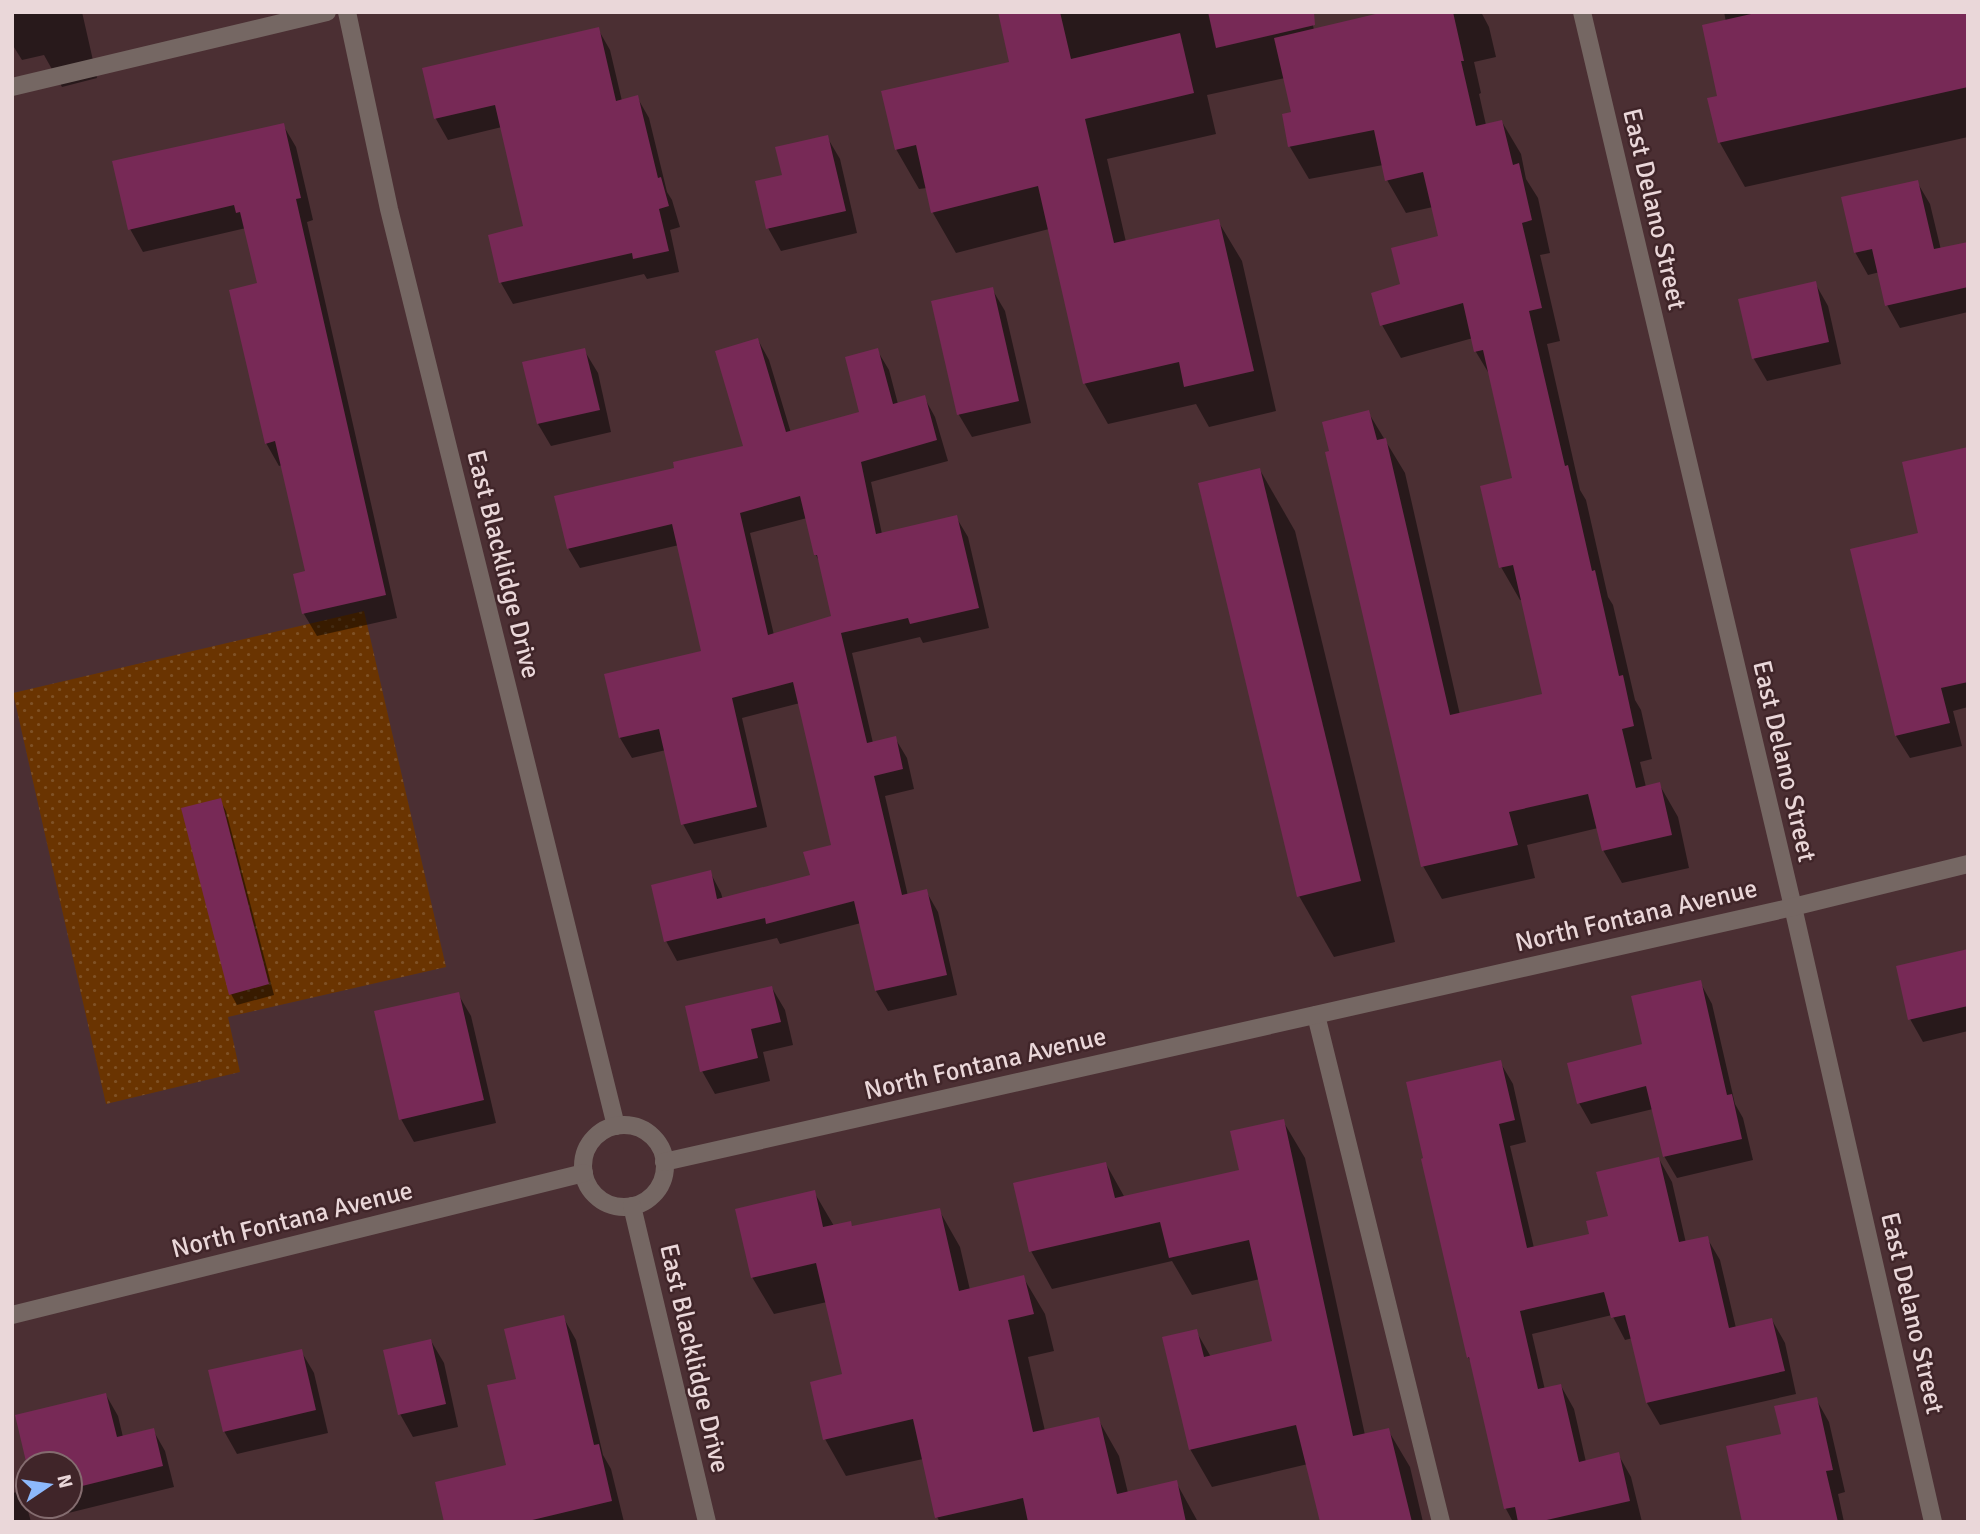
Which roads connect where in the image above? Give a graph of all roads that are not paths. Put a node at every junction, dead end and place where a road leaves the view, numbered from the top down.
1 (327, 12) edge
2 (347, 12) edge
3 (1582, 12) edge
4 (12, 88) edge
5 (1968, 864) edge
6 (1793, 906) junction
7 (1316, 1015) junction
8 (616, 1126) junction
9 (664, 1163) junction
10 (584, 1173) junction
11 (632, 1206) junction
12 (12, 1315) edge
13 (707, 1522) edge
14 (1441, 1522) edge
15 (1933, 1522) edge

1 - 4 street
2 - 8 street, East Blacklidge Drive
3 - 6 street, East Delano Street
5 - 6 street, North Fontana Avenue
6 - 7 street, North Fontana Avenue
6 - 15 street, East Delano Street
7 - 9 street, North Fontana Avenue
7 - 14 street
8 - 9 street
8 - 10 street
9 - 11 street
10 - 11 street
10 - 12 street, North Fontana Avenue
11 - 13 street, East Blacklidge Drive

